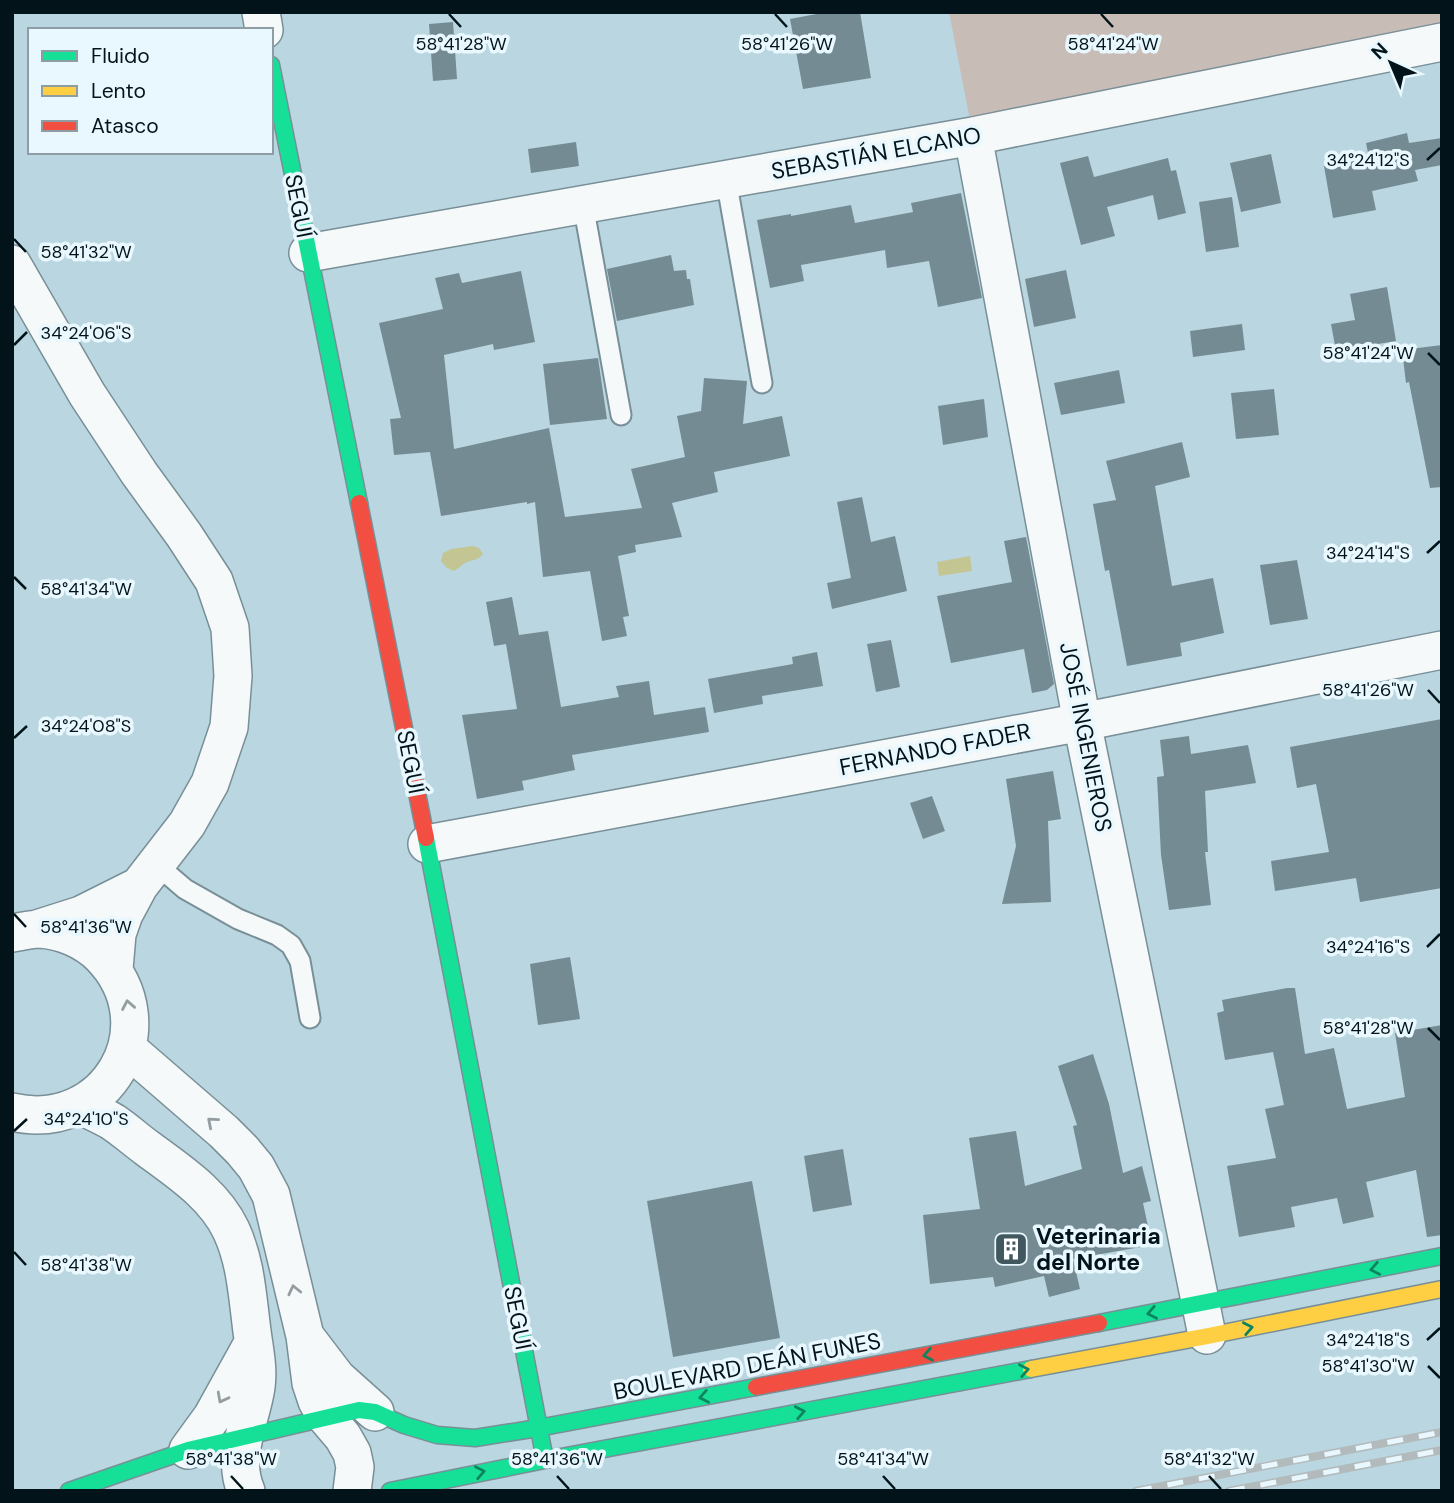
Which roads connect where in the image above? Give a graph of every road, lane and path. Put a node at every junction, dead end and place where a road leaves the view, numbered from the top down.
1 (1442, 42) edge
2 (273, 75) edge
3 (973, 136) junction
4 (726, 179) junction
5 (583, 204) junction
6 (308, 253) junction
7 (12, 264) edge
8 (762, 383) dead end
9 (621, 415) dead end
10 (1442, 650) edge
11 (1082, 722) junction
12 (427, 844) junction
13 (148, 875) junction
14 (25, 931) edge
15 (114, 969) junction
16 (310, 1018) dead end
17 (127, 1048) junction
18 (80, 1105) junction
19 (18, 1116) edge
20 (242, 1150) junction
21 (201, 1191) junction
22 (1442, 1256) edge
23 (1442, 1289) edge
24 (1204, 1320) junction
25 (304, 1336) junction
26 (253, 1343) junction
27 (375, 1412) junction
28 (326, 1417) junction
29 (538, 1428) junction
30 (244, 1437) junction
31 (188, 1450) junction
32 (545, 1460) junction
33 (69, 1491) edge
34 (246, 1491) edge
35 (352, 1491) edge
36 (390, 1491) edge

1 - 3 street, SEBASTIÁN ELCANO
2 - 6 main road, SEGUÍ
3 - 4 street, SEBASTIÁN ELCANO
3 - 11 street, JOSÉ INGENIEROS
4 - 5 street, SEBASTIÁN ELCANO
4 - 8 lane
5 - 6 street, SEBASTIÁN ELCANO
5 - 9 lane
6 - 12 main road, SEGUÍ
7 - 13 street
10 - 11 street, FERNANDO FADER
11 - 12 street, FERNANDO FADER
11 - 24 street, JOSÉ INGENIEROS
12 - 29 main road, SEGUÍ
13 - 14 street
13 - 15 street
13 - 16 lane
14 - 15 street
17 -> 15 street
17 - 18 street
20 -> 17 street
18 - 19 street
18 - 21 street
20 - 21 street
25 -> 20 street
21 - 26 street
22 -> 24 main road, BOULEVARD DEÁN FUNES
24 -> 23 main road, BOULEVARD DEÁN FUNES
24 -> 29 main road, BOULEVARD DEÁN FUNES
32 -> 24 main road, BOULEVARD DEÁN FUNES
25 - 27 street
25 - 28 street
26 - 30 street
26 -> 31 street
27 - 28 main road, BOULEVARD DEÁN FUNES
27 - 29 main road, BOULEVARD DEÁN FUNES
28 - 30 main road, BOULEVARD DEÁN FUNES
28 - 35 street
29 - 32 main road, SEGUÍ
30 - 31 main road, BOULEVARD DEÁN FUNES
30 - 34 street
31 - 33 main road, BOULEVARD DEÁN FUNES
36 -> 32 main road, BOULEVARD DEÁN FUNES

